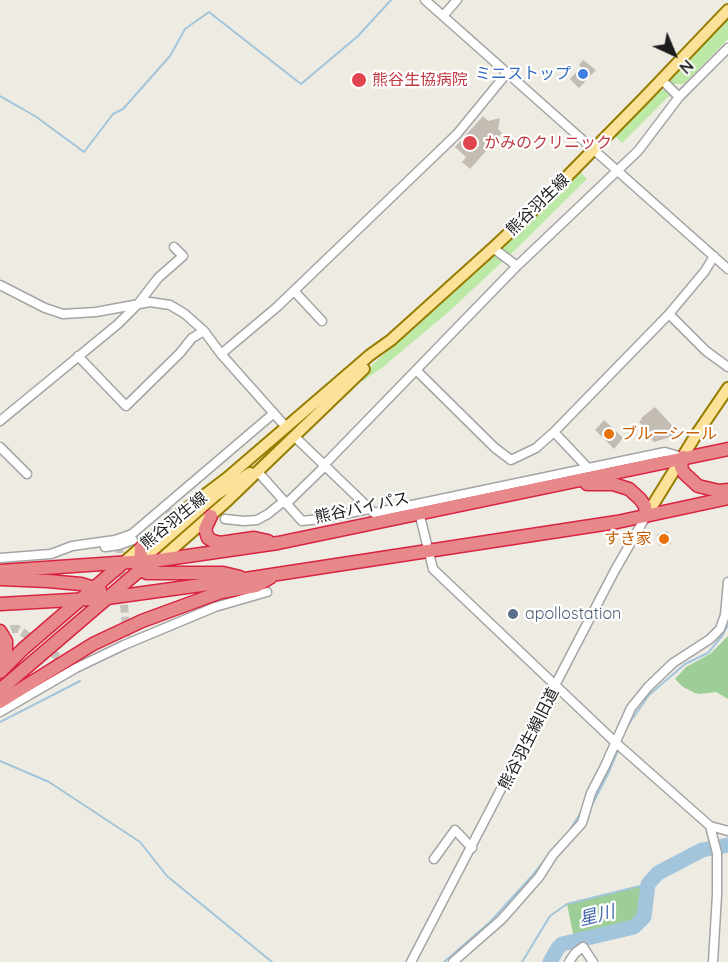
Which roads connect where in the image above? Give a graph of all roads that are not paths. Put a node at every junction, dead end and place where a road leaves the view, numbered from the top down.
1 (425, 0) edge
2 (457, 0) edge
3 (728, 10) edge
4 (443, 16) junction
5 (728, 48) edge
6 (507, 73) junction
7 (662, 80) junction
8 (679, 97) junction
9 (593, 150) junction
10 (618, 170) junction
11 (174, 246) dead end
12 (493, 248) junction
13 (714, 256) junction
14 (517, 266) junction
15 (728, 269) edge
16 (0, 285) edge
17 (294, 291) junction
18 (138, 304) junction
19 (669, 314) junction
20 (322, 321) dead end
21 (204, 331) junction
22 (391, 340) junction
23 (221, 354) junction
24 (78, 356) junction
25 (728, 367) edge
26 (417, 371) junction
27 (728, 388) edge
28 (274, 413) junction
29 (0, 421) edge
30 (286, 427) junction
31 (554, 432) junction
32 (295, 437) junction
33 (0, 447) edge
34 (728, 449) edge
35 (683, 457) junction
36 (271, 460) junction
37 (324, 466) junction
38 (588, 468) junction
39 (258, 472) junction
40 (27, 474) dead end
41 (546, 486) junction
42 (728, 490) edge
43 (728, 498) edge
44 (285, 503) junction
45 (369, 509) junction
46 (419, 512) junction
47 (211, 516) junction
48 (646, 516) junction
49 (225, 519) dead end
50 (278, 543) junction
51 (141, 548) junction
52 (427, 550) junction
53 (0, 558) edge
54 (160, 560) junction
55 (123, 563) junction
56 (140, 566) junction
57 (0, 571) edge
58 (278, 574) junction
59 (0, 579) edge
60 (245, 579) junction
61 (728, 582) edge
62 (94, 587) junction
63 (267, 592) dead end
64 (108, 598) junction
65 (81, 599) junction
66 (0, 604) edge
67 (0, 631) edge
68 (0, 671) edge
69 (556, 686) junction
70 (0, 690) edge
71 (0, 702) edge
72 (0, 711) edge
73 (615, 742) junction
74 (712, 830) junction
75 (728, 831) edge
76 (472, 848) junction
77 (434, 859) dead end
78 (713, 960) edge
79 (411, 962) edge
80 (453, 962) edge
81 (569, 962) edge
82 (592, 962) edge
83 (703, 962) edge

1 - 4 street
2 - 4 street
3 - 7 main road, 熊谷羽生線
4 - 6 street
5 - 8 street
6 - 9 street
6 - 17 street
7 - 8 street
7 - 9 main road, 熊谷羽生線
8 - 10 street
9 - 10 street
9 - 12 main road, 熊谷羽生線
10 - 13 street
10 - 14 street
11 - 18 street
12 - 14 street
12 - 22 main road, 熊谷羽生線
13 - 15 street
13 - 19 street
14 - 26 street
16 - 18 street
17 - 20 street
17 - 23 street
18 - 21 street
18 - 24 street
19 - 25 street
19 - 31 street
21 - 23 street
21 - 24 street
22 - 30 main road, 熊谷羽生線
22 - 32 main road, 熊谷羽生線
23 - 28 street
24 - 29 street
26 - 31 street
26 - 37 street
27 - 35 main road
28 - 30 street
28 - 53 street
30 - 51 main road, 熊谷羽生線
31 - 38 street
32 - 36 main road, 熊谷羽生線
32 - 37 street
33 - 40 street
34 - 35 highway, 熊谷バイパス
35 - 38 street
35 - 41 highway, 熊谷バイパス
35 - 42 highway
35 - 48 main road
36 - 39 main road, 熊谷羽生線
36 - 56 main road
37 - 44 street
37 - 45 street
38 - 45 street
39 - 44 street
39 - 47 main road, 熊谷羽生線
41 - 46 highway, 熊谷バイパス
41 - 48 highway
43 - 48 highway
44 - 45 street
44 - 49 street
46 - 50 highway, 熊谷バイパス
46 - 52 street
47 - 50 highway
47 - 54 main road, 熊谷羽生線
48 - 52 highway
48 - 69 street, 熊谷羽生線旧道
50 - 54 highway, 熊谷バイパス
51 - 55 main road, 熊谷羽生線
51 - 56 highway
52 - 58 highway
52 - 69 street
54 - 56 highway, 熊谷バイパス
55 - 56 highway
55 - 57 highway
55 - 62 highway
56 - 60 highway
56 - 64 highway
58 - 60 highway
58 - 71 highway
59 - 62 highway
60 - 64 highway
61 - 73 street
62 - 64 highway
62 - 65 highway
63 - 72 street
64 - 65 highway
64 - 70 highway
65 - 66 highway
65 - 68 highway
67 - 68 highway
69 - 73 street
69 - 76 street, 熊谷羽生線旧道
73 - 74 street
73 - 80 street
74 - 75 street
74 - 78 street
76 - 77 street
76 - 79 street, 熊谷羽生線旧道
78 - 83 street
81 - 82 street

